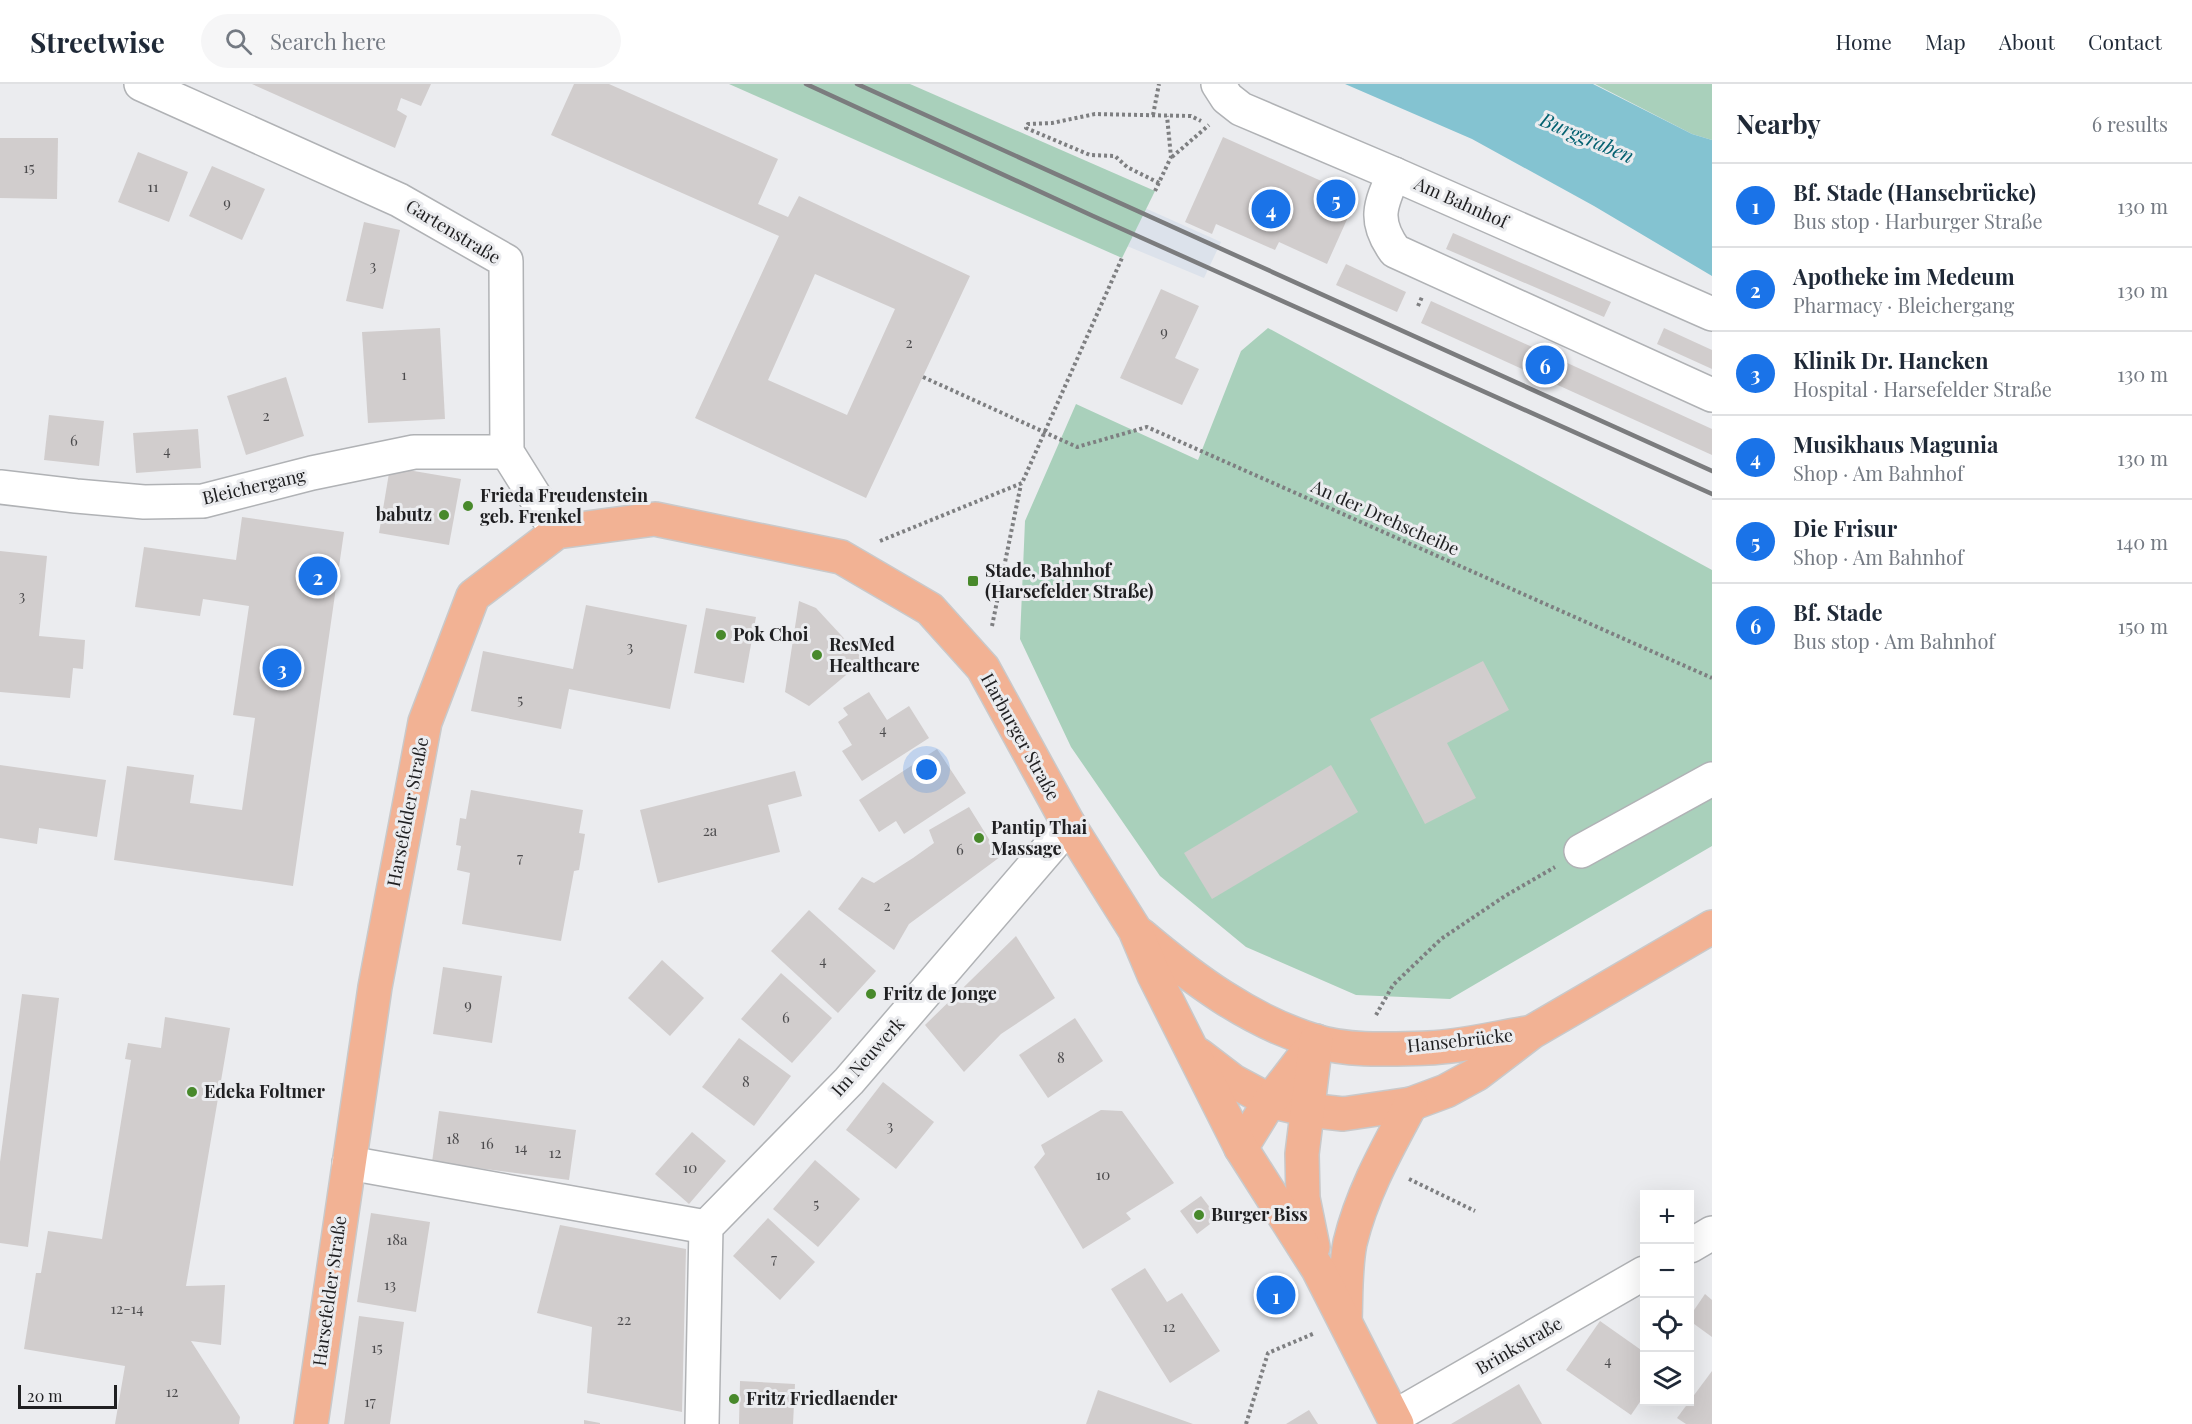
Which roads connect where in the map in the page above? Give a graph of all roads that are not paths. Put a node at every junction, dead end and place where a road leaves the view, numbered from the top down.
1 (141, 84) edge
2 (1218, 84) edge
3 (1394, 174) junction
4 (1712, 314) edge
5 (1712, 395) edge
6 (507, 452) junction
7 (0, 487) edge
8 (557, 532) junction
9 (841, 557) joint
10 (1712, 779) edge
11 (1069, 825) junction
12 (1581, 851) road end
13 (1712, 927) edge
14 (1135, 930) junction
15 (1532, 1032) junction
16 (1316, 1041) junction
17 (1193, 1051) junction
18 (1270, 1101) junction
19 (1410, 1104) junction
20 (1308, 1110) junction
21 (1241, 1148) junction
22 (349, 1163) junction
23 (706, 1227) junction
24 (1712, 1233) edge
25 (1693, 1244) edge
26 (1318, 1269) junction
27 (1640, 1275) edge
28 (1344, 1321) junction
29 (1395, 1421) edge
30 (310, 1424) edge
31 (702, 1424) edge

1 - 6 street, Gartenstraße
2 - 3 street, Am Bahnhof
3 - 4 street, Am Bahnhof
3 - 5 street
6 - 7 street, Bleichergang
6 - 8 street
8 - 9 main road, Harsefelder Straße
8 - 22 main road, Harsefelder Straße
9 - 11 main road, Harburger Straße
10 - 12 street
11 - 14 main road, Harburger Straße
11 - 23 street, Im Neuwerk
13 - 15 main road, Hansebrücke
14 - 16 main road, Harburger Straße
14 - 17 main road, Harburger Straße
15 - 16 main road, Hansebrücke
15 - 19 main road, Hansebrücke
16 - 18 main road
16 - 20 main road, Harburger Straße
17 - 18 main road, Hansebrücke
17 - 21 main road, Harburger Straße
18 - 20 main road, Hansebrücke
18 - 21 main road
19 - 20 main road, Hansebrücke
19 - 28 main road
20 - 26 main road, Harburger Straße
21 - 26 main road, Harburger Straße
22 - 23 street
22 - 30 main road, Harsefelder Straße
23 - 31 street
24 - 25 street
26 - 28 main road, Harburger Straße
27 - 29 street, Brinkstraße
28 - 29 main road, Harburger Straße

